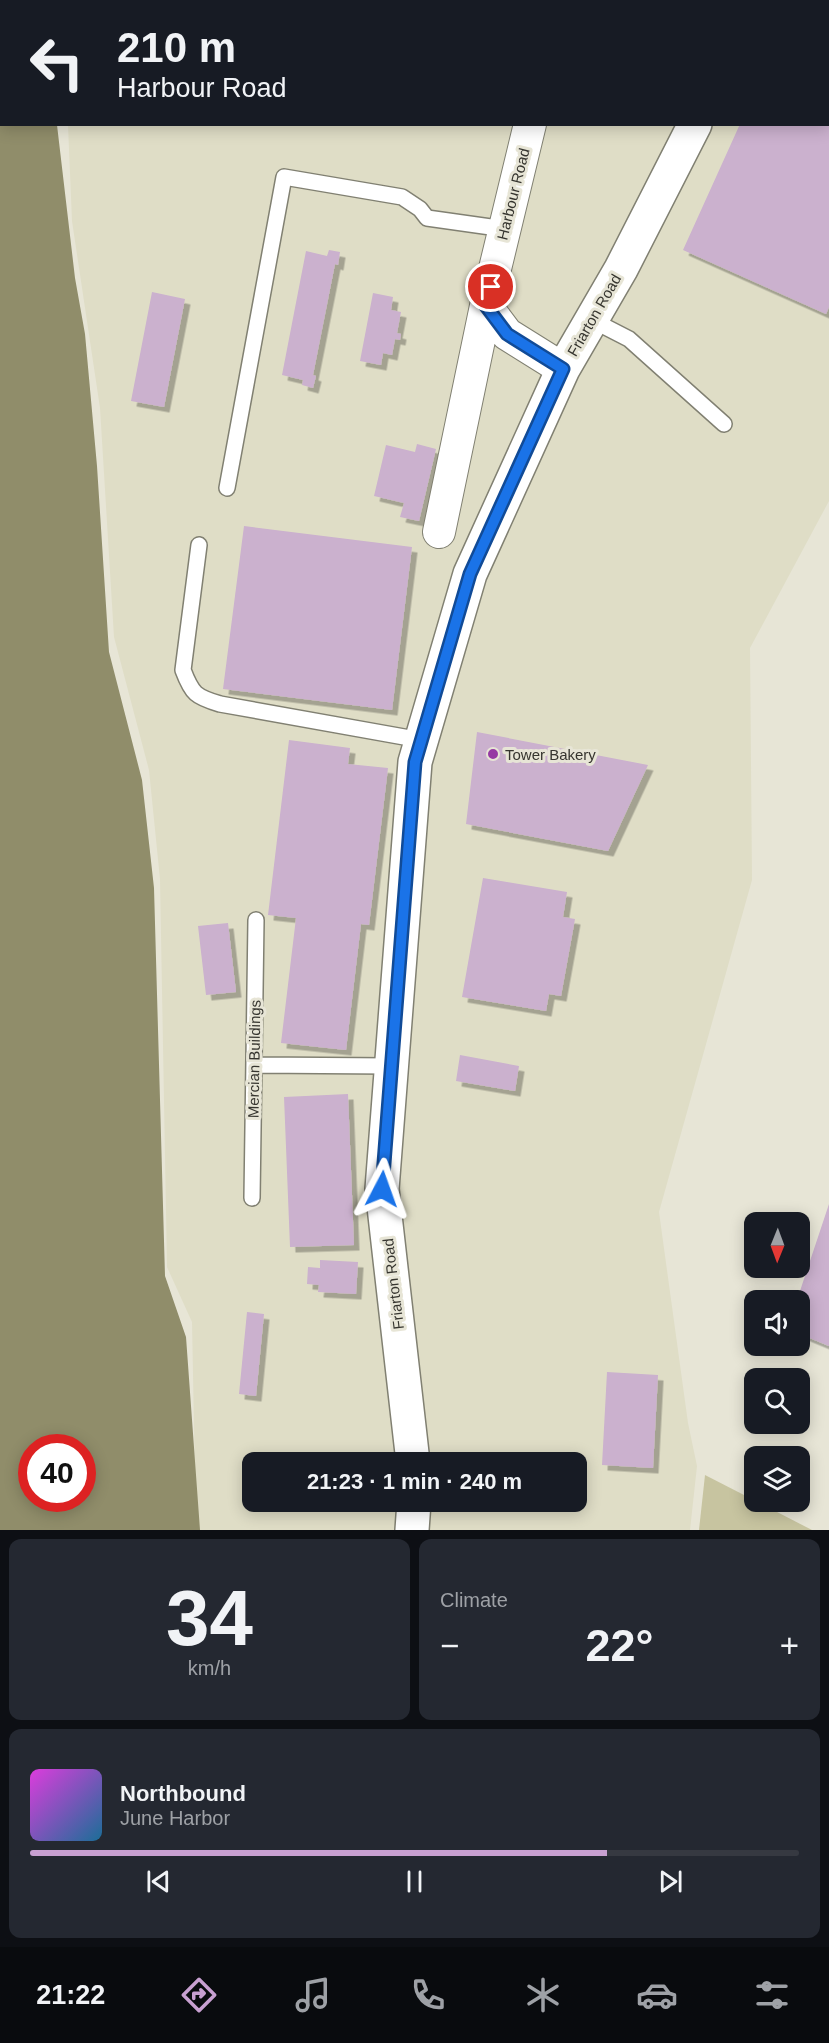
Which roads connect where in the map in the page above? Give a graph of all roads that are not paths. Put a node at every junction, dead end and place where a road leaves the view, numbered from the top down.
1 (530, 126) edge
2 (694, 126) edge
3 (505, 229) junction
4 (486, 306) junction
5 (591, 320) junction
6 (563, 369) junction
7 (724, 424) dead end
8 (227, 488) dead end
9 (439, 532) dead end
10 (199, 545) dead end
11 (421, 740) junction
12 (256, 920) dead end
13 (254, 1065) junction
14 (391, 1066) junction
15 (252, 1198) dead end
16 (412, 1452) edge
17 (413, 1512) edge
18 (412, 1530) edge

1 - 3 street, Harbour Road
2 - 5 street, Friarton Road
3 - 4 street, Harbour Road
3 - 8 lane
4 - 6 street
4 - 9 street, Harbour Road
5 - 6 street, Friarton Road
5 - 7 lane
6 - 11 street, Friarton Road
10 - 11 lane
11 - 14 street, Friarton Road
12 - 13 lane, Mercian Buildings
13 - 14 lane
13 - 15 lane, Mercian Buildings
14 - 16 street, Friarton Road
17 - 18 street

